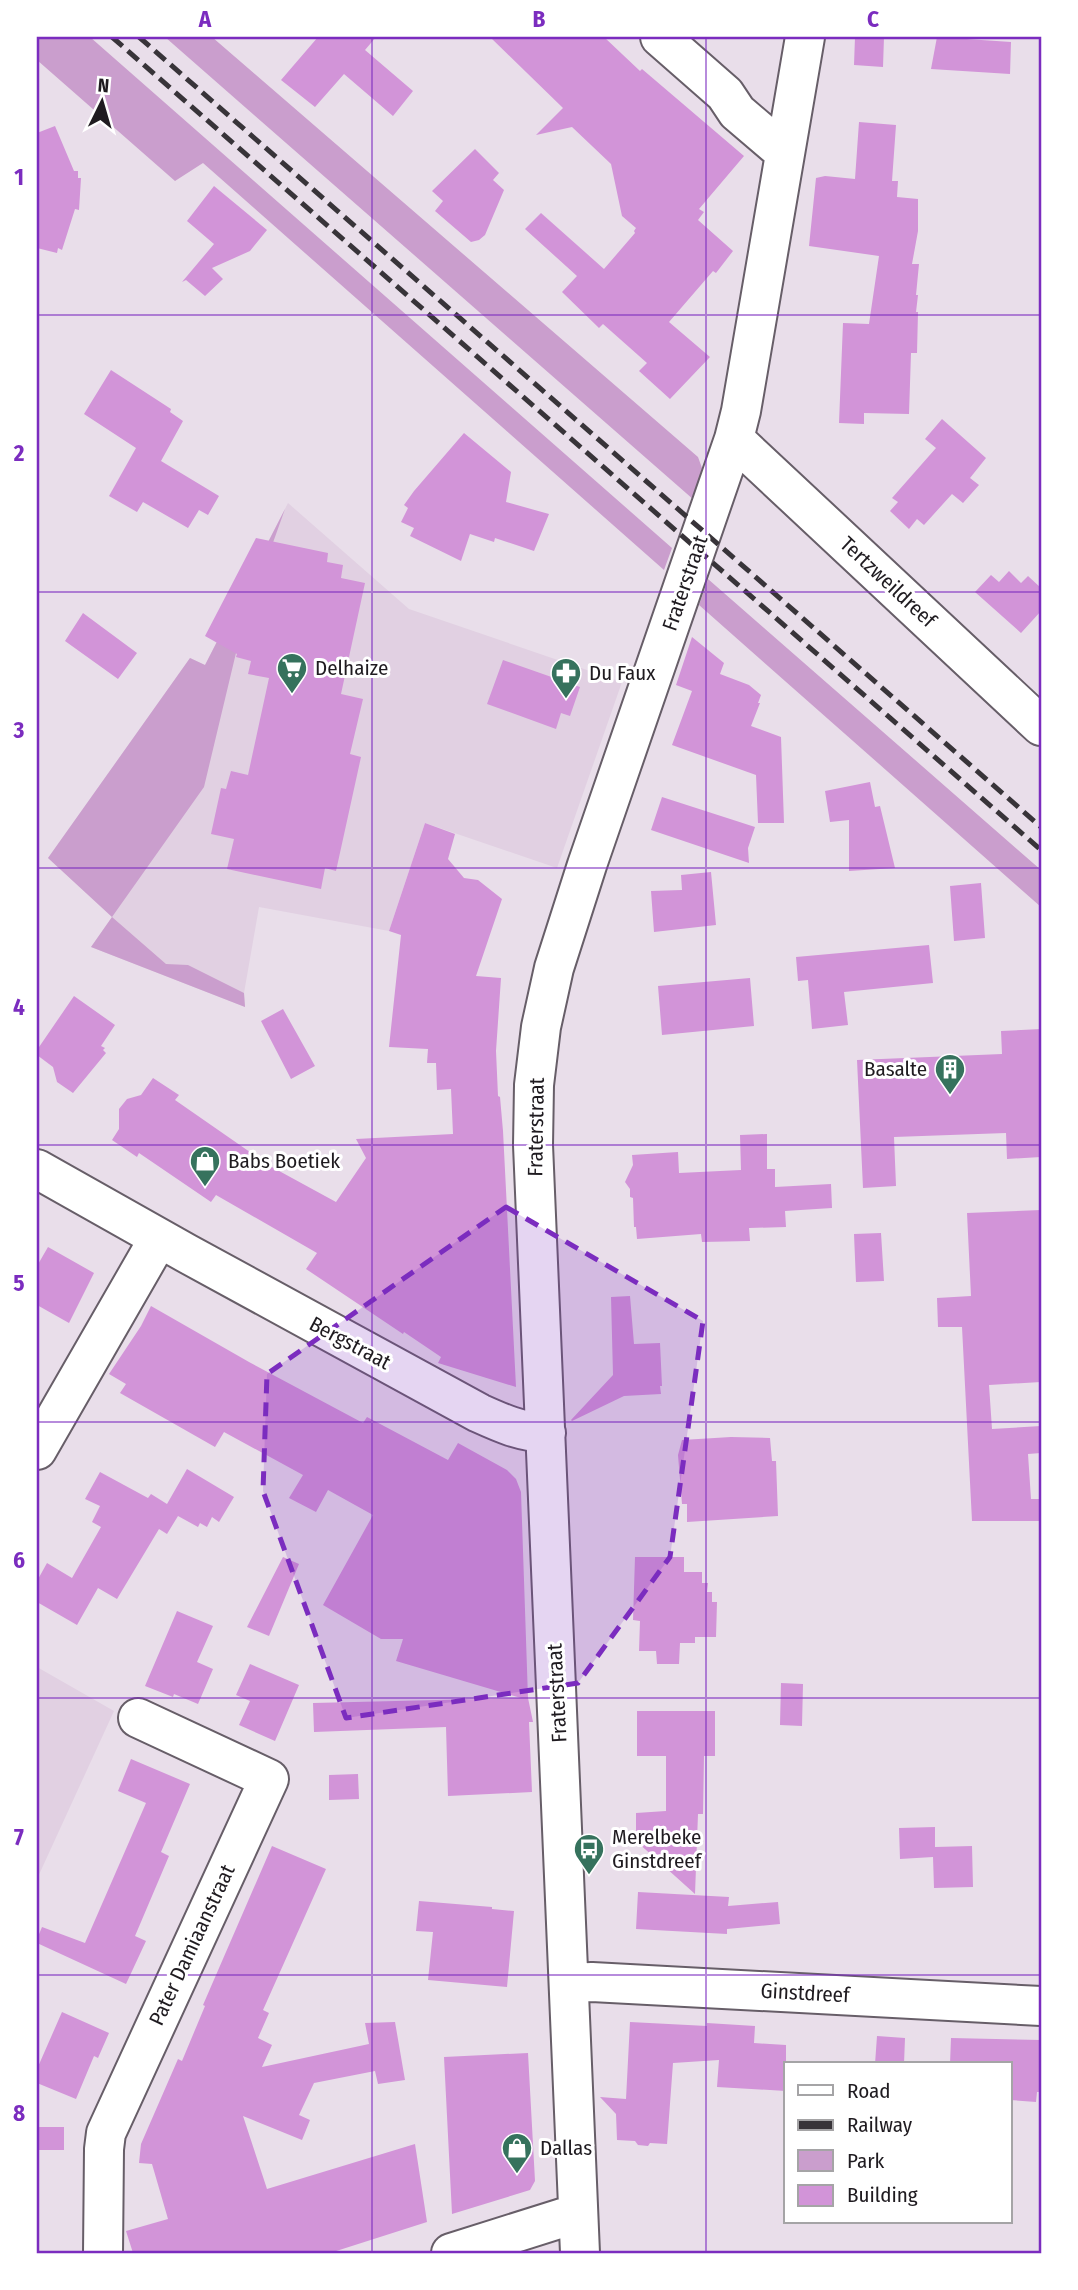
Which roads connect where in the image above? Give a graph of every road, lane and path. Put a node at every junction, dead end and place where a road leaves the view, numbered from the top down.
1 (660, 37) edge
2 (805, 37) edge
3 (725, 94) junction
4 (794, 100) junction
5 (785, 153) junction
6 (734, 439) junction
7 (1041, 726) edge
8 (37, 1169) edge
9 (159, 1238) junction
10 (546, 1433) junction
11 (37, 1450) edge
12 (138, 1718) dead end
13 (569, 1983) junction
14 (1041, 2006) edge
15 (578, 2213) junction
16 (103, 2253) edge
17 (451, 2253) edge
18 (580, 2253) edge

1 - 3 street
2 - 4 street, Fraterstraat
3 - 4 street
3 - 5 street
4 - 5 street, Fraterstraat
5 - 6 street, Fraterstraat
6 - 7 street, Tertzweildreef
6 - 10 street, Fraterstraat
8 - 9 street, Bergstraat
9 - 10 street, Bergstraat
9 - 11 street
10 - 13 street, Fraterstraat
12 - 16 street, Pater Damiaanstraat
13 - 14 street, Ginstdreef
13 - 15 street, Fraterstraat
15 - 17 street
15 - 18 street, Fraterstraat

